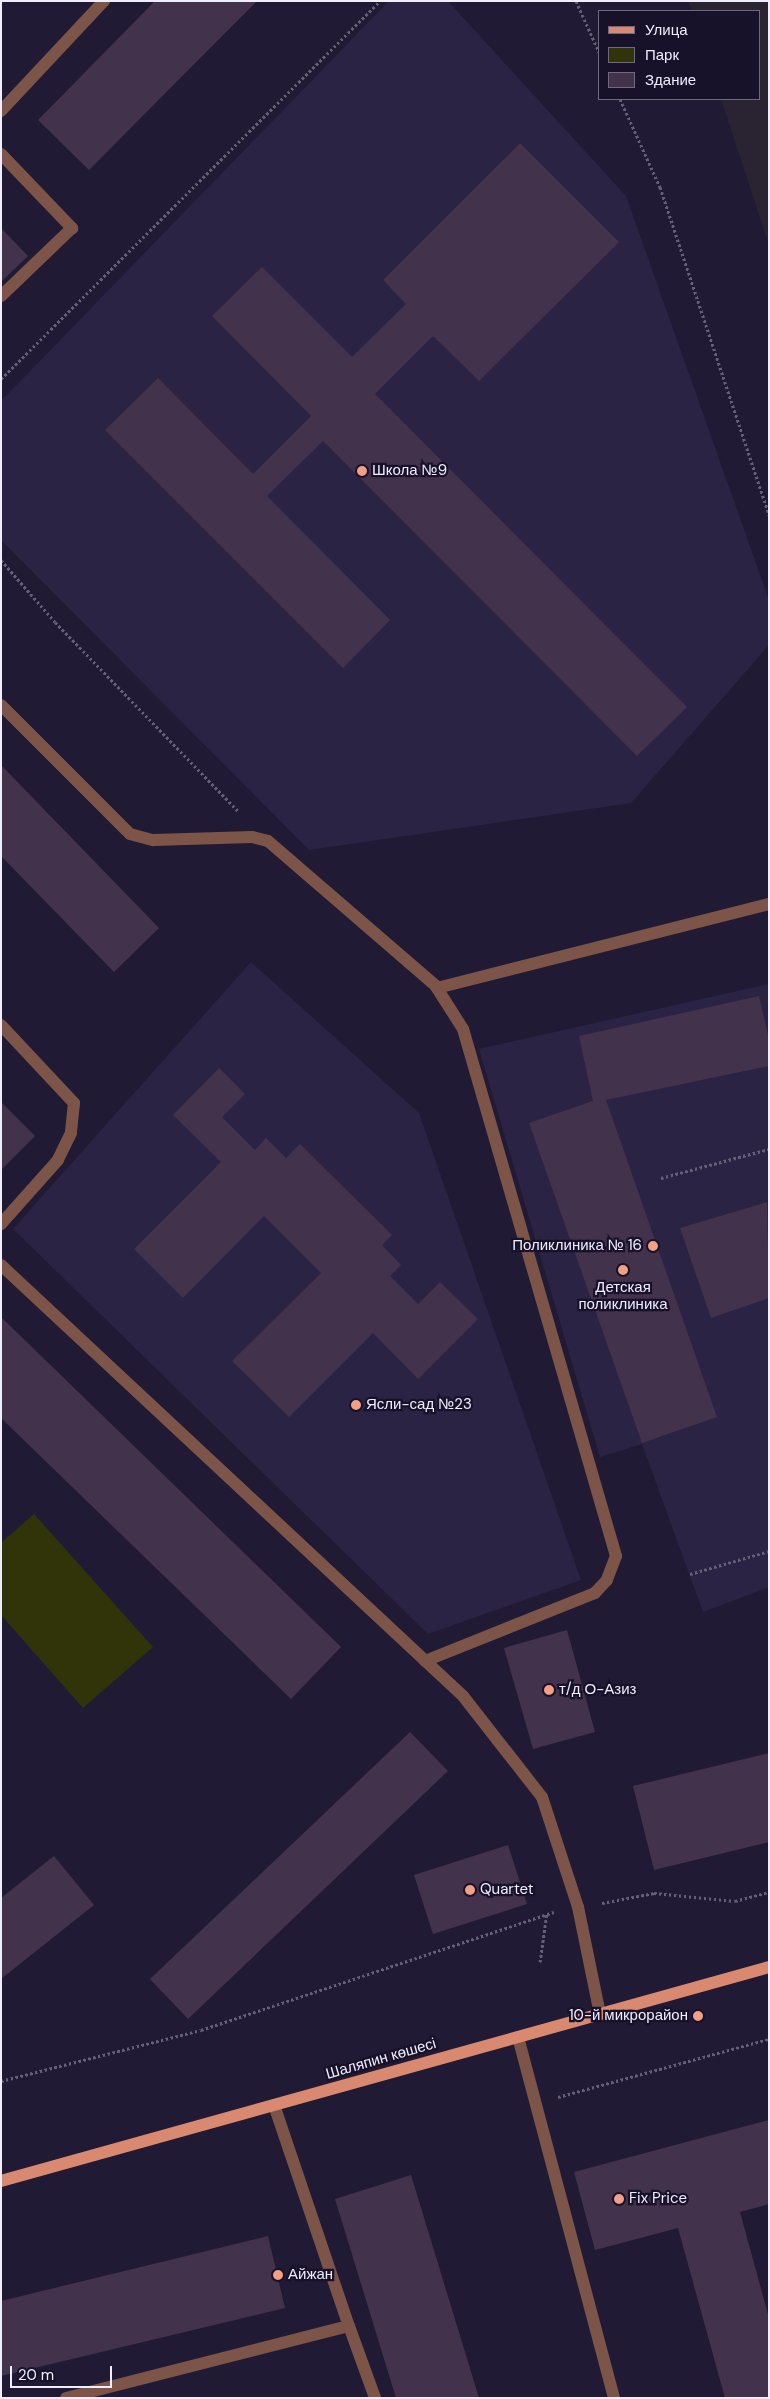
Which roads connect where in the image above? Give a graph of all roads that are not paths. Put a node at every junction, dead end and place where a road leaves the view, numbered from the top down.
1 (104, 1) edge
2 (1, 111) edge
3 (1, 154) edge
4 (1, 296) edge
5 (1, 706) edge
6 (769, 904) edge
7 (437, 988) junction
8 (1, 1025) edge
9 (1, 1224) edge
10 (1, 1265) edge
11 (425, 1661) junction
12 (769, 1967) edge
13 (600, 2014) junction
14 (518, 2037) junction
15 (274, 2105) junction
16 (1, 2181) edge
17 (350, 2326) junction
18 (66, 2398) edge
19 (375, 2398) edge
20 (614, 2398) edge

1 - 2 lane
3 - 4 lane
5 - 7 lane
6 - 7 lane
7 - 11 lane
8 - 9 lane
10 - 11 lane
11 - 13 lane
12 - 13 main road, Шаляпин көшесі
13 - 14 main road, Шаляпин көшесі
14 - 15 main road, Шаляпин көшесі
14 - 20 lane
15 - 16 main road, Шаляпин көшесі
15 - 17 lane
17 - 18 lane
17 - 19 lane

